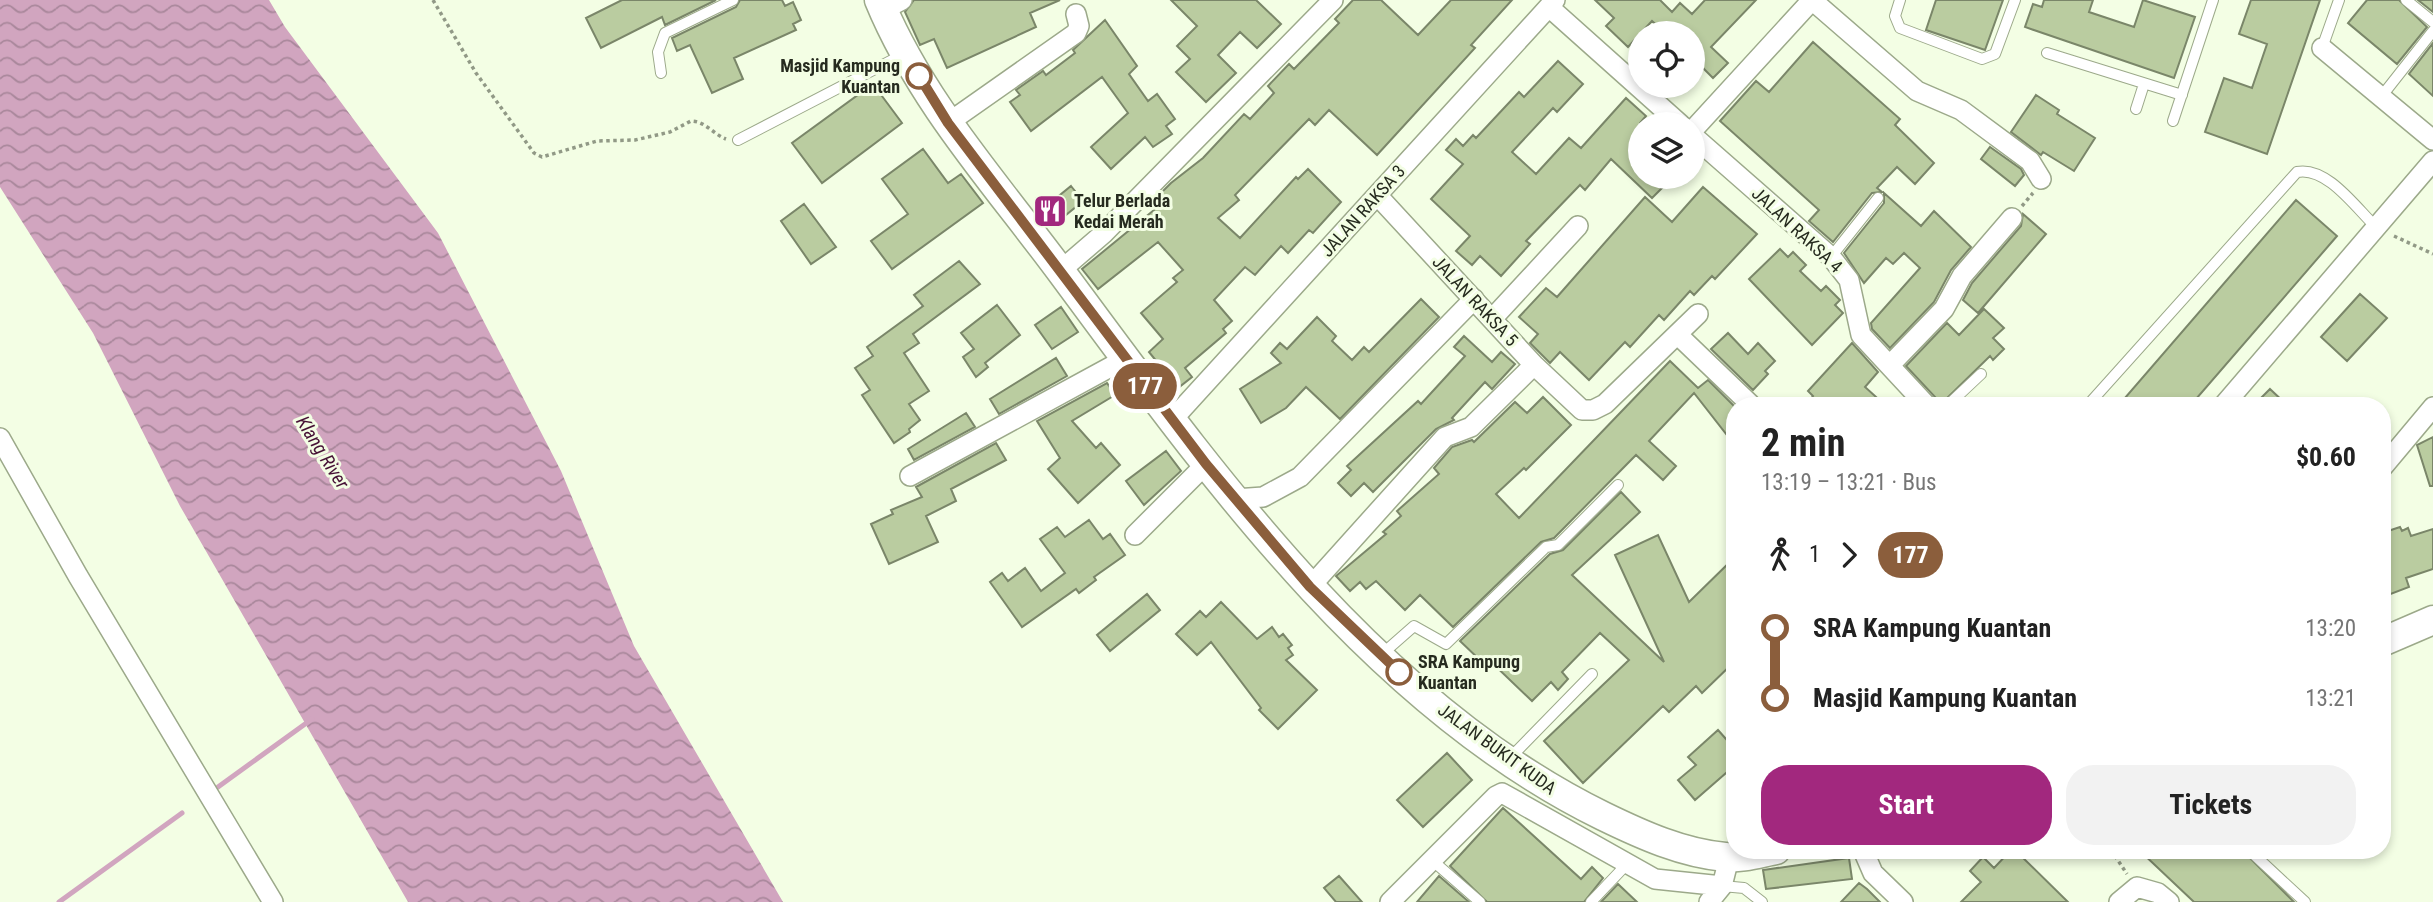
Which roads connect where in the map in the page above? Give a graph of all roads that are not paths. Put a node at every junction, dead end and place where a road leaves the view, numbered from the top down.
1 (733, 0) edge
2 (1333, 0) edge
3 (1812, 0) edge
4 (1900, 0) edge
5 (2015, 0) edge
6 (2213, 0) edge
7 (2339, 0) edge
8 (2406, 0) edge
9 (888, 3) edge
10 (1552, 3) edge
11 (1076, 14) dead end
12 (2433, 22) edge
13 (2433, 31) edge
14 (2322, 48) joint
15 (905, 53) junction
16 (2047, 53) dead end
17 (661, 73) dead end
18 (2144, 84) junction
19 (2182, 95) junction
20 (2381, 97) junction
21 (2136, 109) dead end
22 (1667, 112) edge
23 (1705, 119) edge
24 (2173, 121) dead end
25 (948, 123) junction
26 (738, 140) road end
27 (2433, 140) edge
28 (1705, 145) edge
29 (2433, 161) edge
30 (2041, 179) road end
31 (1377, 195) junction
32 (1878, 198) dead end
33 (2012, 218) road end
34 (1578, 226) dead end
35 (2376, 228) junction
36 (1831, 257) junction
37 (1060, 271) junction
38 (1474, 299) junction
39 (1698, 314) dead end
40 (1492, 319) junction
41 (1678, 335) junction
42 (1125, 359) junction
43 (1534, 365) junction
44 (1890, 365) junction
45 (1981, 374) dead end
46 (1743, 397) edge
47 (1919, 397) edge
48 (1957, 397) edge
49 (2095, 397) edge
50 (2230, 397) edge
51 (2433, 407) edge
52 (1171, 421) junction
53 (2, 446) edge
54 (2391, 457) edge
55 (1206, 464) junction
56 (910, 476) dead end
57 (1618, 485) dead end
58 (1235, 499) junction
59 (1135, 535) dead end
60 (1310, 587) junction
61 (2433, 620) edge
62 (2391, 638) edge
63 (1381, 655) junction
64 (1592, 674) dead end
65 (1508, 760) junction
66 (1726, 858) edge
67 (1729, 859) edge
68 (1867, 859) edge
69 (2259, 859) edge
70 (1433, 861) junction
71 (1626, 864) junction
72 (1722, 886) junction
73 (2127, 895) edge
74 (273, 902) edge
75 (1390, 902) edge
76 (1480, 902) edge
77 (1591, 902) edge
78 (1709, 902) edge
79 (1762, 902) edge
80 (1903, 902) edge
81 (2169, 902) edge
82 (2305, 902) edge

1 - 17 lane
2 - 37 street
3 - 23 street
3 - 30 street
4 - 5 lane
6 - 19 lane
7 - 14 lane
8 - 12 lane
9 - 15 street, JALAN BUKIT KUDA
10 - 22 street
10 - 31 street, JALAN RAKSA 3
11 - 25 street
13 - 20 lane
14 - 20 street
15 - 25 street, JALAN BUKIT KUDA
15 - 26 lane
16 - 18 lane
18 - 19 lane
18 - 21 lane
19 - 24 lane
20 - 27 street
25 - 37 street, JALAN BUKIT KUDA
28 - 36 street, JALAN RAKSA 4
29 - 35 street
31 - 38 street, JALAN RAKSA 5
31 - 52 street, JALAN RAKSA 3
32 - 36 lane
33 - 44 street
34 - 40 street
35 - 49 lane
35 - 50 street
36 - 44 street, JALAN RAKSA 4
37 - 42 street, JALAN BUKIT KUDA
38 - 40 street, JALAN RAKSA 5
38 - 58 street
39 - 41 street
40 - 43 street, JALAN RAKSA 5
41 - 43 street, JALAN RAKSA 5
41 - 46 street
42 - 52 street, JALAN BUKIT KUDA
42 - 56 street
43 - 60 street
44 - 47 street, JALAN RAKSA 4
45 - 48 lane
51 - 54 street
52 - 55 street, JALAN BUKIT KUDA
53 - 74 street
55 - 58 street, JALAN BUKIT KUDA
55 - 59 street
57 - 63 lane
58 - 60 street, JALAN BUKIT KUDA
60 - 63 street, JALAN BUKIT KUDA
61 - 62 street
63 - 65 street, JALAN BUKIT KUDA
64 - 65 lane
65 - 66 street, JALAN BUKIT KUDA
67 - 72 street
68 - 80 street
69 - 82 lane
70 - 71 street
70 - 75 street
70 - 76 lane
71 - 72 street
71 - 77 lane
72 - 78 street
72 - 79 lane
73 - 81 street

